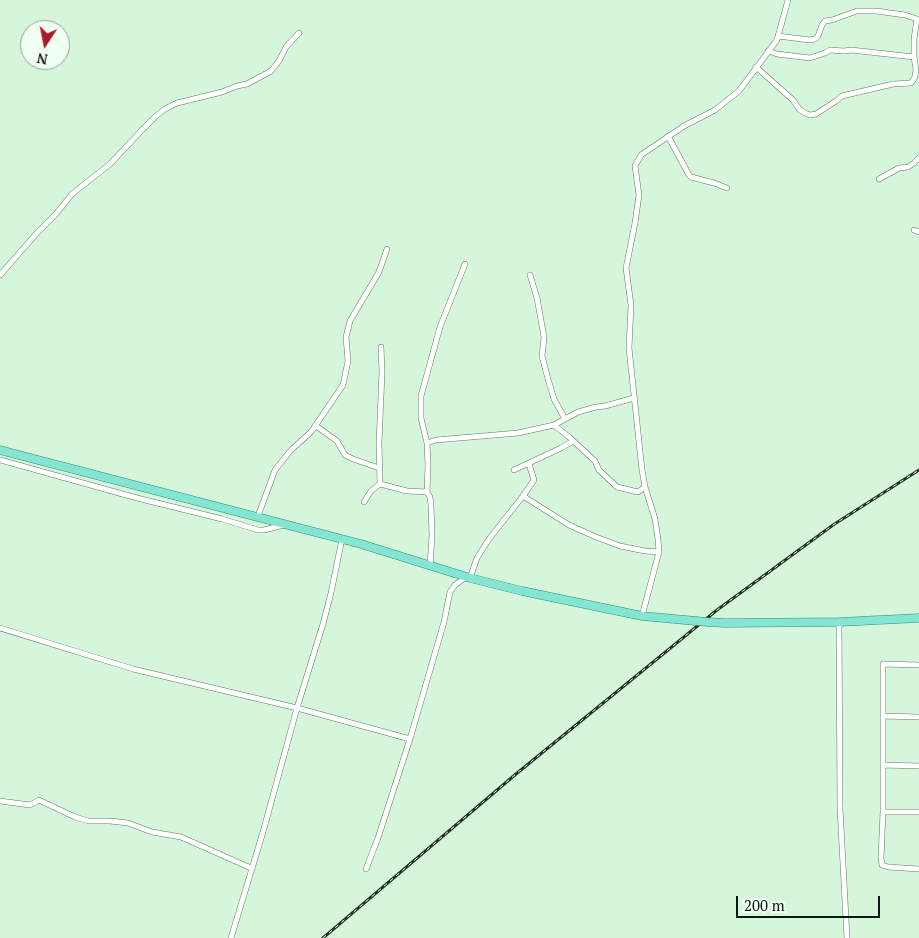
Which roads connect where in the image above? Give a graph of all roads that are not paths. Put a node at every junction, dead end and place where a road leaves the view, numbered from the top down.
1 (788, 0) edge
2 (918, 19) edge
3 (299, 33) dead end
4 (778, 36) junction
5 (768, 51) junction
6 (914, 57) junction
7 (756, 67) junction
8 (668, 136) junction
9 (919, 158) edge
10 (879, 179) dead end
11 (727, 188) dead end
12 (387, 249) dead end
13 (465, 264) dead end
14 (0, 275) edge
15 (530, 275) dead end
16 (381, 347) dead end
17 (634, 398) junction
18 (564, 419) junction
19 (554, 425) junction
20 (316, 426) junction
21 (573, 441) junction
22 (427, 443) junction
23 (0, 450) edge
24 (0, 460) edge
25 (529, 464) junction
26 (379, 468) junction
27 (514, 470) dead end
28 (380, 484) junction
29 (645, 487) junction
30 (427, 492) junction
31 (524, 496) junction
32 (364, 502) dead end
33 (258, 516) junction
34 (287, 524) junction
35 (342, 539) junction
36 (659, 552) junction
37 (430, 566) junction
38 (468, 577) junction
39 (642, 616) junction
40 (919, 618) edge
41 (839, 622) junction
42 (0, 628) edge
43 (919, 665) edge
44 (297, 708) junction
45 (883, 716) junction
46 (919, 716) edge
47 (410, 739) junction
48 (883, 765) junction
49 (919, 766) edge
50 (0, 801) edge
51 (883, 812) junction
52 (919, 812) edge
53 (251, 868) junction
54 (919, 868) edge
55 (366, 869) dead end
56 (230, 938) edge
57 (847, 938) edge

1 - 4 street
2 - 4 street
2 - 6 street
3 - 14 street
4 - 5 street
5 - 6 street
5 - 7 street
6 - 7 street
7 - 8 street
8 - 11 street
8 - 17 street
9 - 10 street
12 - 20 street
13 - 22 street
15 - 18 street
16 - 26 street
17 - 18 street
17 - 29 street
18 - 19 street
19 - 21 street
19 - 22 street
20 - 26 street
20 - 33 street
21 - 25 street
21 - 29 street
22 - 30 street
23 - 33 main road
24 - 34 street
25 - 27 street
25 - 31 street
26 - 28 street
28 - 30 street
28 - 32 street
29 - 36 street
30 - 37 street
31 - 36 street
31 - 38 street
33 - 34 main road
34 - 35 main road
35 - 37 main road
35 - 44 street
36 - 39 street
37 - 38 main road
38 - 39 main road
38 - 47 street
39 - 41 main road, bridge
40 - 41 main road
41 - 57 street
42 - 44 street
43 - 45 street
44 - 47 street
44 - 53 street
45 - 46 street
45 - 48 street
47 - 55 street
48 - 49 street
48 - 51 street
50 - 53 street
51 - 52 street
51 - 54 street
53 - 56 street

